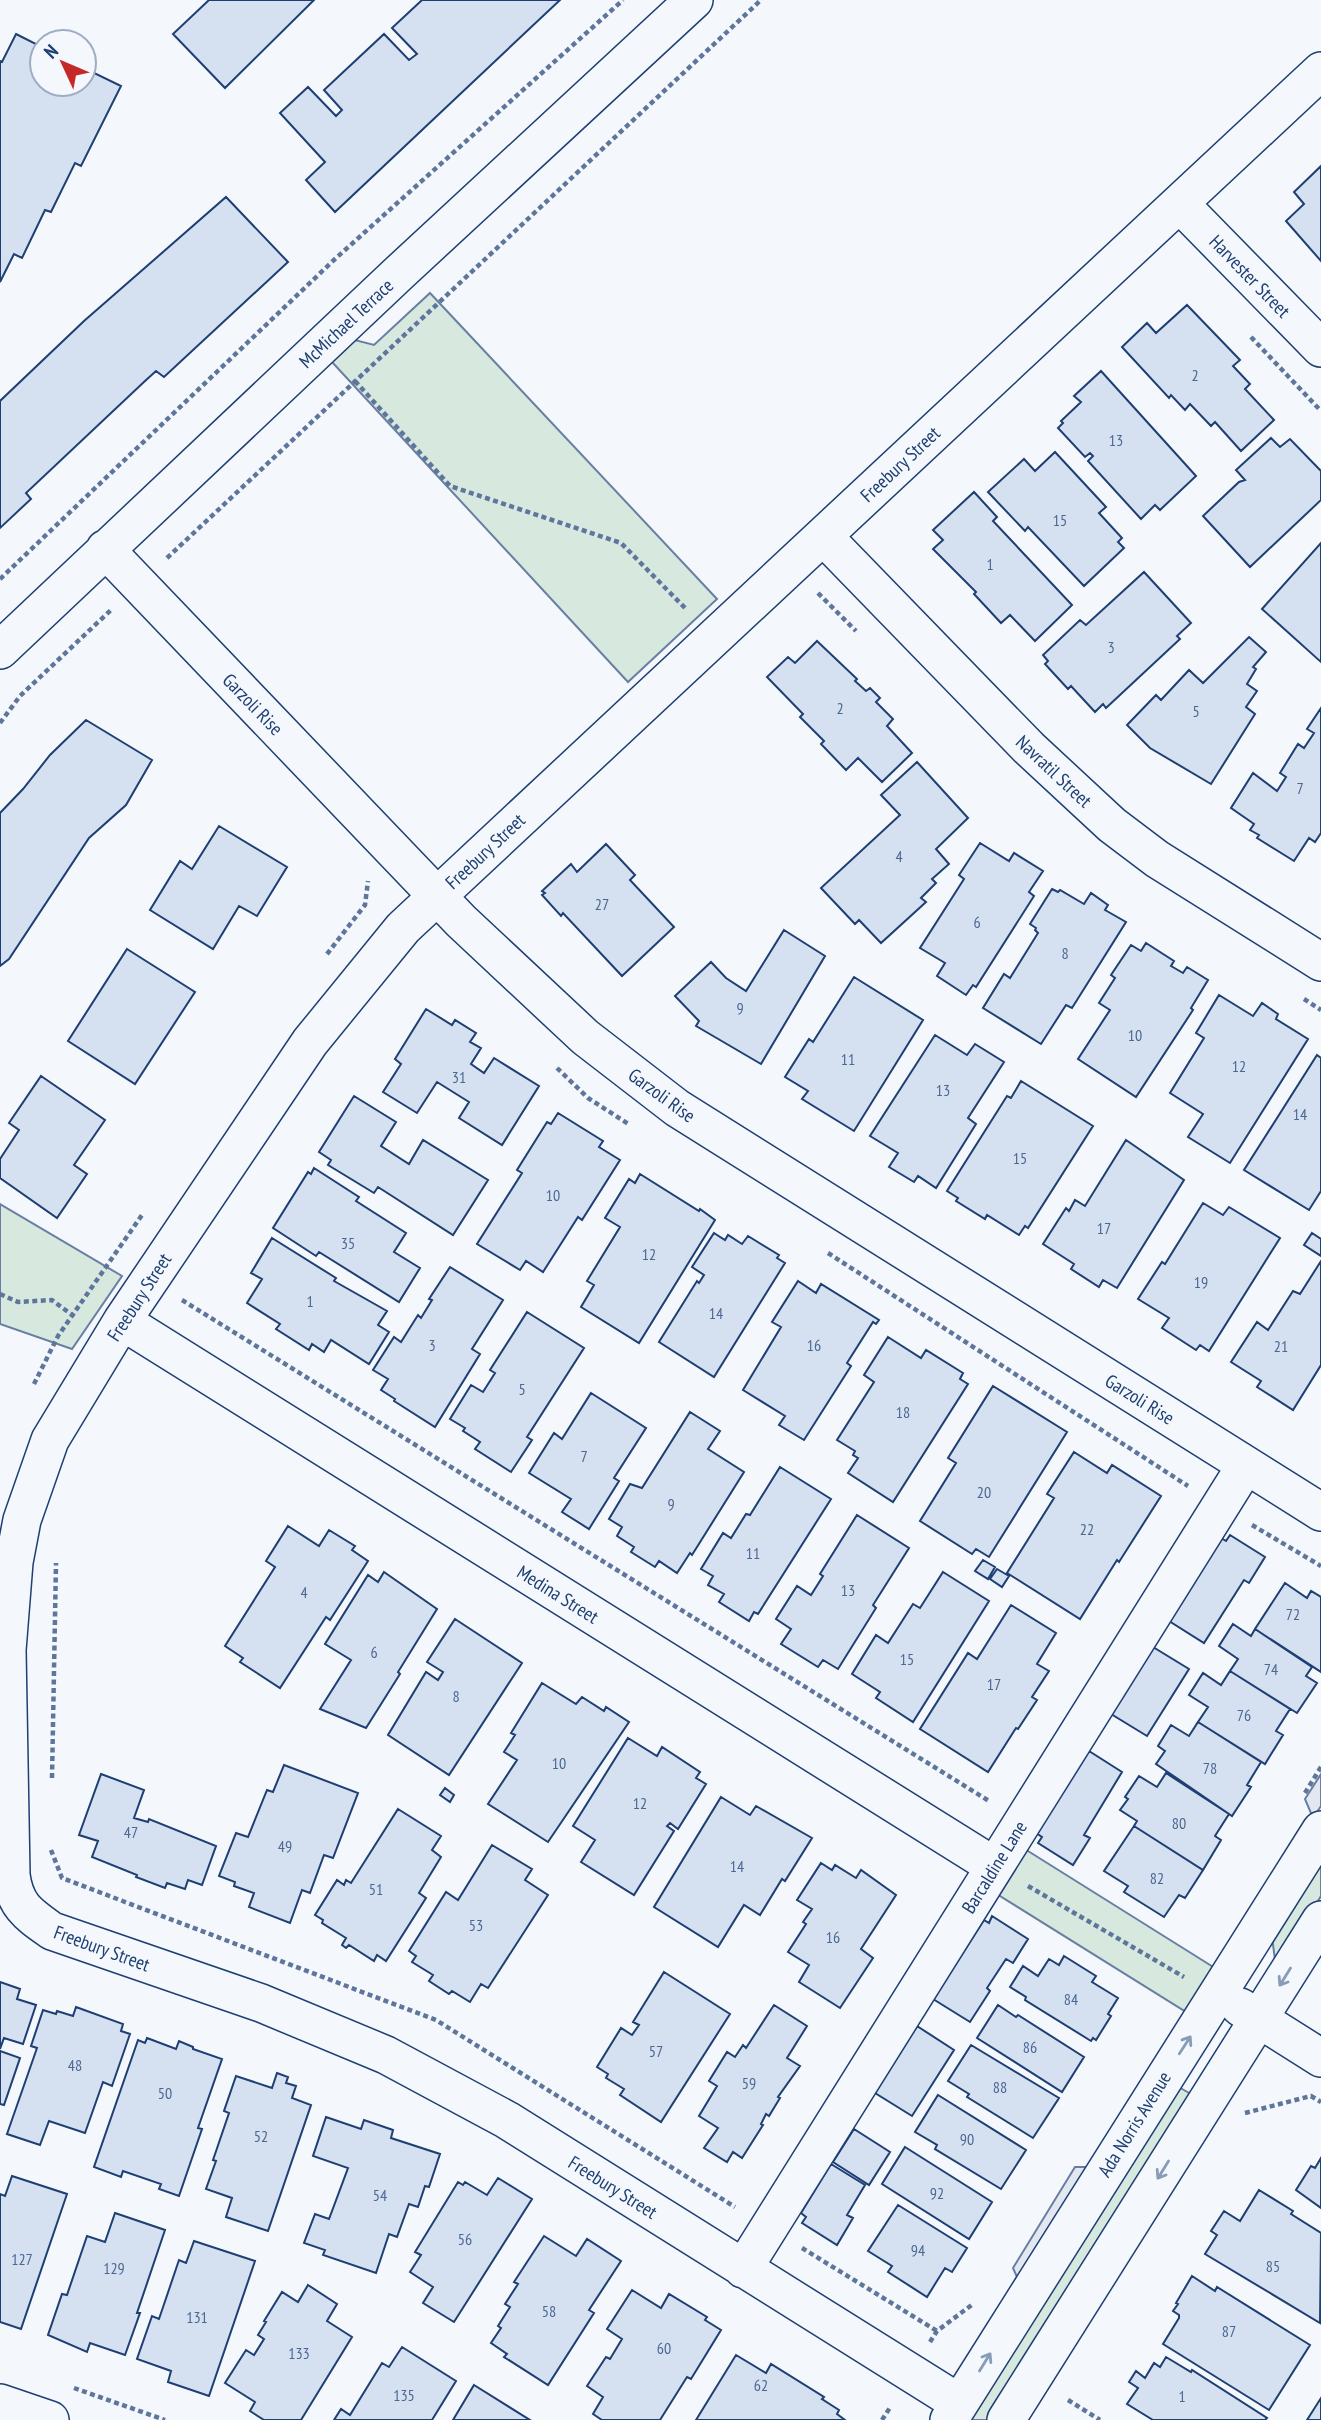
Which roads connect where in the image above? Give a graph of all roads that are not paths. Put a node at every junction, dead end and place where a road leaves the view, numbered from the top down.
1 (694, 0) edge
2 (1321, 72) edge
3 (1180, 204) junction
4 (1321, 348) edge
5 (824, 536) junction
6 (106, 550) junction
7 (0, 650) edge
8 (437, 896) junction
9 (1321, 962) edge
10 (122, 1321) junction
11 (1245, 1465) junction
12 (1321, 1512) edge
13 (1321, 1830) edge
14 (994, 1866) junction
15 (1321, 1920) edge
16 (1206, 1988) junction
17 (1259, 2019) junction
18 (1321, 2058) edge
19 (743, 2269) junction
20 (0, 2403) edge
21 (954, 2412) edge
22 (50, 2420) edge
23 (1006, 2420) edge

1 - 6 street, McMichael Terrace
2 - 3 street, Freebury Street
3 - 4 street, Harvester Street
3 - 5 street, Freebury Street
5 - 8 street, Freebury Street
5 - 9 street, Navratil Street
6 - 7 street, McMichael Terrace
6 - 8 street, Garzoli Rise
8 - 10 street, Freebury Street
8 - 11 street, Garzoli Rise
10 - 14 street, Medina Street
10 - 19 street, Freebury Street
11 - 12 street, Garzoli Rise
11 - 14 street, Barcaldine Lane
13 - 16 street, Ada Norris Avenue
14 - 19 street, Barcaldine Lane
15 -> 17 street
16 - 17 street
21 -> 16 street, Ada Norris Avenue
17 - 18 street
17 -> 23 street
19 - 21 street, Freebury Street
20 - 22 street

